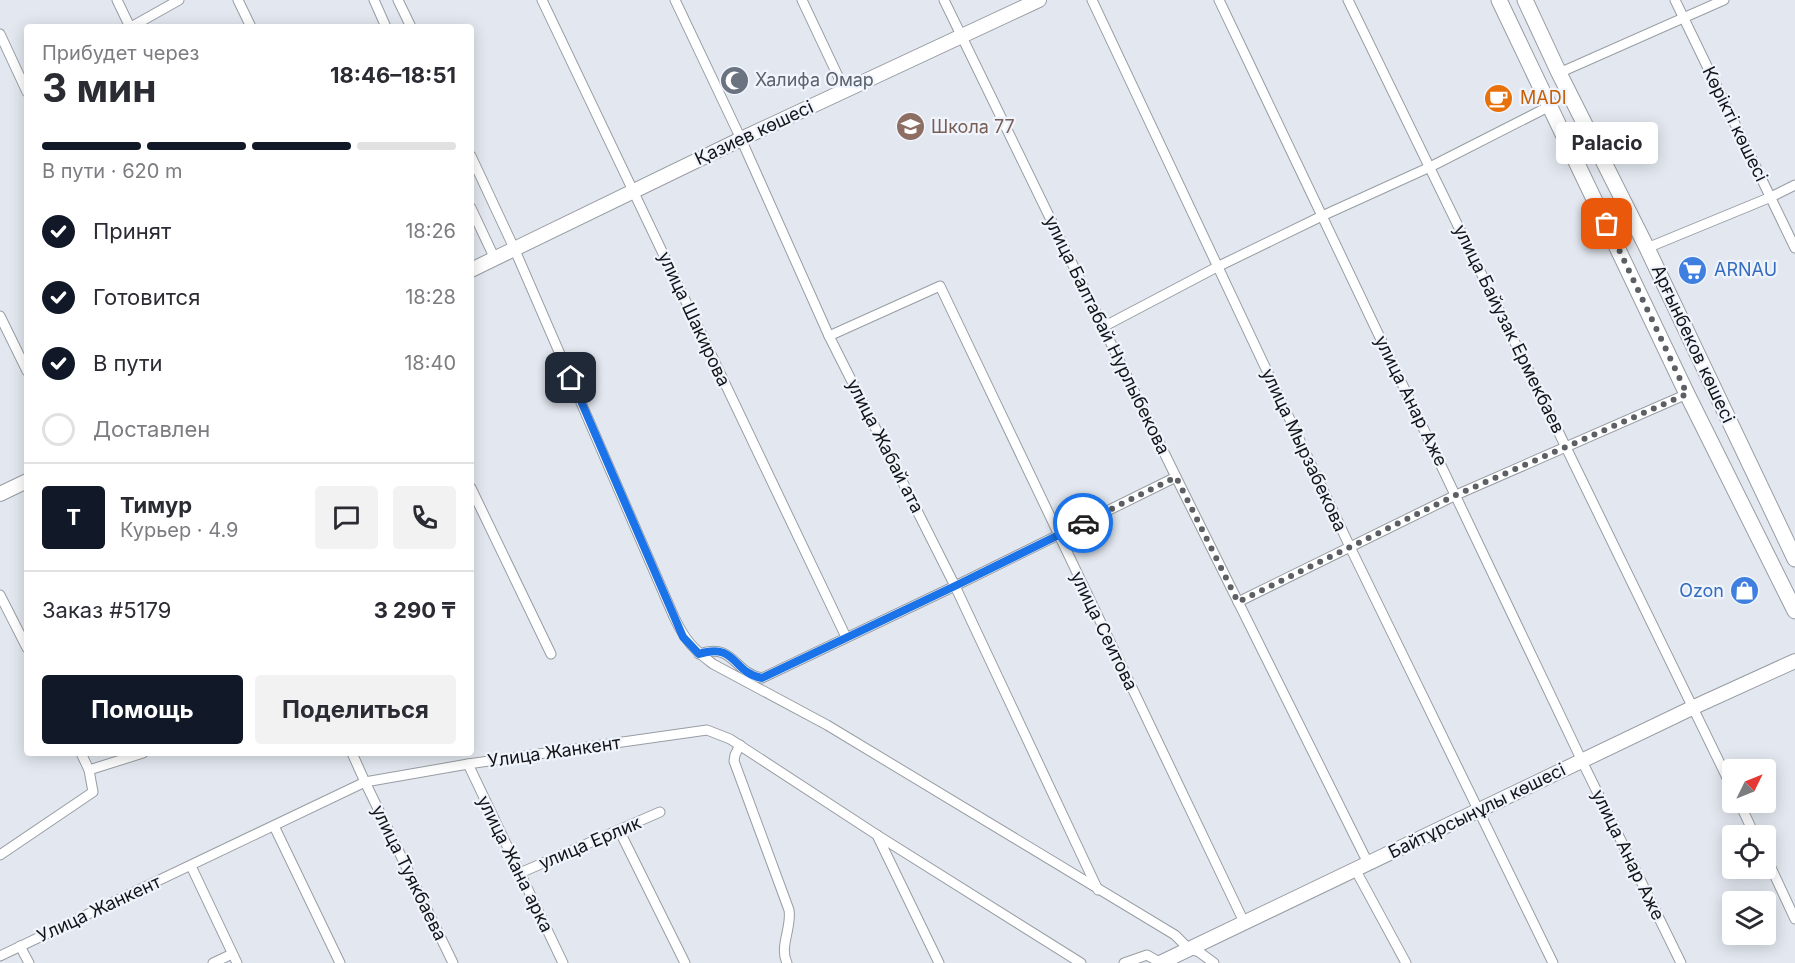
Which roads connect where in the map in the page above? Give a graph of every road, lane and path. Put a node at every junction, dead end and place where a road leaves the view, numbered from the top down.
1 (117, 0) edge
2 (179, 0) edge
3 (238, 0) edge
4 (374, 0) edge
5 (398, 0) edge
6 (542, 0) edge
7 (675, 0) edge
8 (802, 0) edge
9 (944, 0) edge
10 (1039, 0) edge
11 (1092, 0) edge
12 (1219, 0) edge
13 (1348, 0) edge
14 (1499, 0) edge
15 (1525, 0) edge
16 (1675, 0) edge
17 (1724, 0) edge
18 (1684, 17) junction
19 (129, 24) edge
20 (135, 24) edge
21 (250, 24) edge
22 (385, 24) edge
23 (410, 24) edge
24 (0, 34) edge
25 (961, 36) junction
26 (1559, 73) junction
27 (24, 76) edge
28 (845, 91) junction
29 (1550, 106) junction
30 (741, 139) junction
31 (474, 162) edge
32 (1430, 167) junction
33 (1795, 185) edge
34 (633, 191) junction
35 (1771, 197) junction
36 (474, 214) edge
37 (1323, 216) junction
38 (514, 248) junction
39 (1647, 248) junction
40 (1795, 248) edge
41 (495, 259) junction
42 (1217, 267) junction
43 (474, 269) edge
44 (0, 316) edge
45 (1103, 327) junction
46 (829, 336) junction
47 (24, 365) edge
48 (1687, 394) junction
49 (1565, 447) junction
50 (1176, 477) junction
51 (24, 482) edge
52 (0, 494) edge
53 (474, 494) edge
54 (1456, 495) junction
55 (1058, 535) junction
56 (1350, 547) junction
57 (1795, 559) edge
58 (955, 586) junction
59 (0, 595) edge
60 (1238, 602) junction
61 (1795, 610) edge
62 (846, 637) junction
63 (24, 642) edge
64 (551, 654) dead end
65 (699, 654) junction
66 (1795, 661) edge
67 (1694, 707) junction
68 (740, 745) junction
69 (82, 756) edge
70 (133, 756) edge
71 (353, 756) edge
72 (1582, 761) junction
73 (468, 764) junction
74 (1722, 767) edge
75 (89, 770) junction
76 (365, 782) junction
77 (1479, 810) junction
78 (660, 812) dead end
79 (274, 826) junction
80 (619, 830) junction
81 (877, 835) junction
82 (0, 855) edge
83 (191, 866) junction
84 (1361, 866) junction
85 (520, 873) junction
86 (1776, 878) edge
87 (1098, 890) junction
88 (1795, 919) edge
89 (1245, 922) junction
90 (20, 946) junction
91 (1189, 949) junction
92 (0, 956) edge
93 (235, 958) edge
94 (29, 963) edge
95 (213, 963) edge
96 (340, 963) edge
97 (453, 963) edge
98 (563, 963) edge
99 (685, 963) edge
100 (787, 963) edge
101 (939, 963) edge
102 (1080, 963) edge
103 (1124, 963) edge
104 (1160, 963) edge
105 (1214, 963) edge
106 (1406, 963) edge
107 (1553, 963) edge
108 (1681, 963) edge

1 - 19 street
2 - 20 street
3 - 21 street
4 - 22 street
5 - 23 street
6 - 34 street, улица Шакирова
7 - 30 street, улица Жабай ата
8 - 28 street
9 - 25 street, улица Балтабай Нурлыбекова
10 - 25 main road, Қазиев көшесі
11 - 42 street, улица Мырзабекова
12 - 37 street, улица Анар Аже
13 - 32 street, улица Байузак Ермекбаев
14 - 29 main road, Арғынбеков көшесі
15 - 26 main road, Арғынбеков көшесі
16 - 18 street, Көрікті көшесі
17 - 18 street
18 - 26 street
18 - 35 street, Көрікті көшесі
24 - 27 street
25 - 28 main road, Қазиев көшесі
25 - 45 street, улица Балтабай Нурлыбекова
26 - 39 main road, Арғынбеков көшесі
28 - 30 main road, Қазиев көшесі
29 - 32 street
29 - 48 main road, Арғынбеков көшесі
30 - 34 main road, Қазиев көшесі
30 - 46 street, улица Жабай ата
31 - 38 street
32 - 37 street
32 - 49 street, улица Байузак Ермекбаев
33 - 35 street
34 - 38 main road, Қазиев көшесі
34 - 62 street, улица Шакирова
35 - 39 street
35 - 40 street, Көрікті көшесі
36 - 41 street
37 - 42 street
37 - 54 street, улица Анар Аже
38 - 41 main road, Қазиев көшесі
38 - 65 street
39 - 57 main road, Арғынбеков көшесі
41 - 43 main road, Қазиев көшесі
42 - 45 street
42 - 56 street, улица Мырзабекова
44 - 47 street
45 - 50 street, улица Балтабай Нурлыбекова
46 - 55 street, улица Сеитова
46 - 58 street, улица Жабай ата
48 - 49 street
48 - 61 main road, Арғынбеков көшесі
49 - 54 street
49 - 67 street, улица Байузак Ермекбаев
50 - 55 street
50 - 60 street, улица Балтабай Нурлыбекова
51 - 52 main road
53 - 64 street
54 - 56 street
54 - 72 street, улица Анар Аже
55 - 58 street
55 - 89 street, улица Сеитова
56 - 60 street
56 - 77 street, улица Мырзабекова
58 - 62 street
58 - 87 street, улица Жабай ата
59 - 63 street
60 - 84 street, улица Балтабай Нурлыбекова
62 - 65 street
65 - 87 street
66 - 67 main road, Байтұрсынұлы көшесі
67 - 72 main road, Байтұрсынұлы көшесі
67 - 74 street, улица Байузак Ермекбаев
68 - 73 street, Улица Жанкент
68 - 81 street, Улица Жанкент
68 - 100 street
69 - 75 street
70 - 75 street
71 - 76 street, улица Туякбаева
72 - 77 main road, Байтұрсынұлы көшесі
72 - 108 street, улица Анар Аже
73 - 76 street, Улица Жанкент
73 - 85 street, улица Жана арка
75 - 82 street
76 - 79 street, Улица Жанкент
76 - 97 street, улица Туякбаева
77 - 84 main road, Байтұрсынұлы көшесі
77 - 107 street, улица Мырзабекова
78 - 80 street, улица Ерлик
79 - 83 street, Улица Жанкент
79 - 96 street
80 - 85 street, улица Ерлик
80 - 99 street
81 - 101 street
81 - 102 street, Улица Жанкент
83 - 90 street, Улица Жанкент
83 - 93 street
84 - 89 main road, Байтұрсынұлы көшесі
84 - 106 street, улица Балтабай Нурлыбекова
85 - 98 street, улица Жана арка
86 - 88 street
87 - 91 street
89 - 91 main road, Байтұрсынұлы көшесі
90 - 92 street, Улица Жанкент
90 - 94 street
91 - 104 main road, Байтұрсынұлы көшесі
91 - 105 street
93 - 95 street
103 - 104 street

